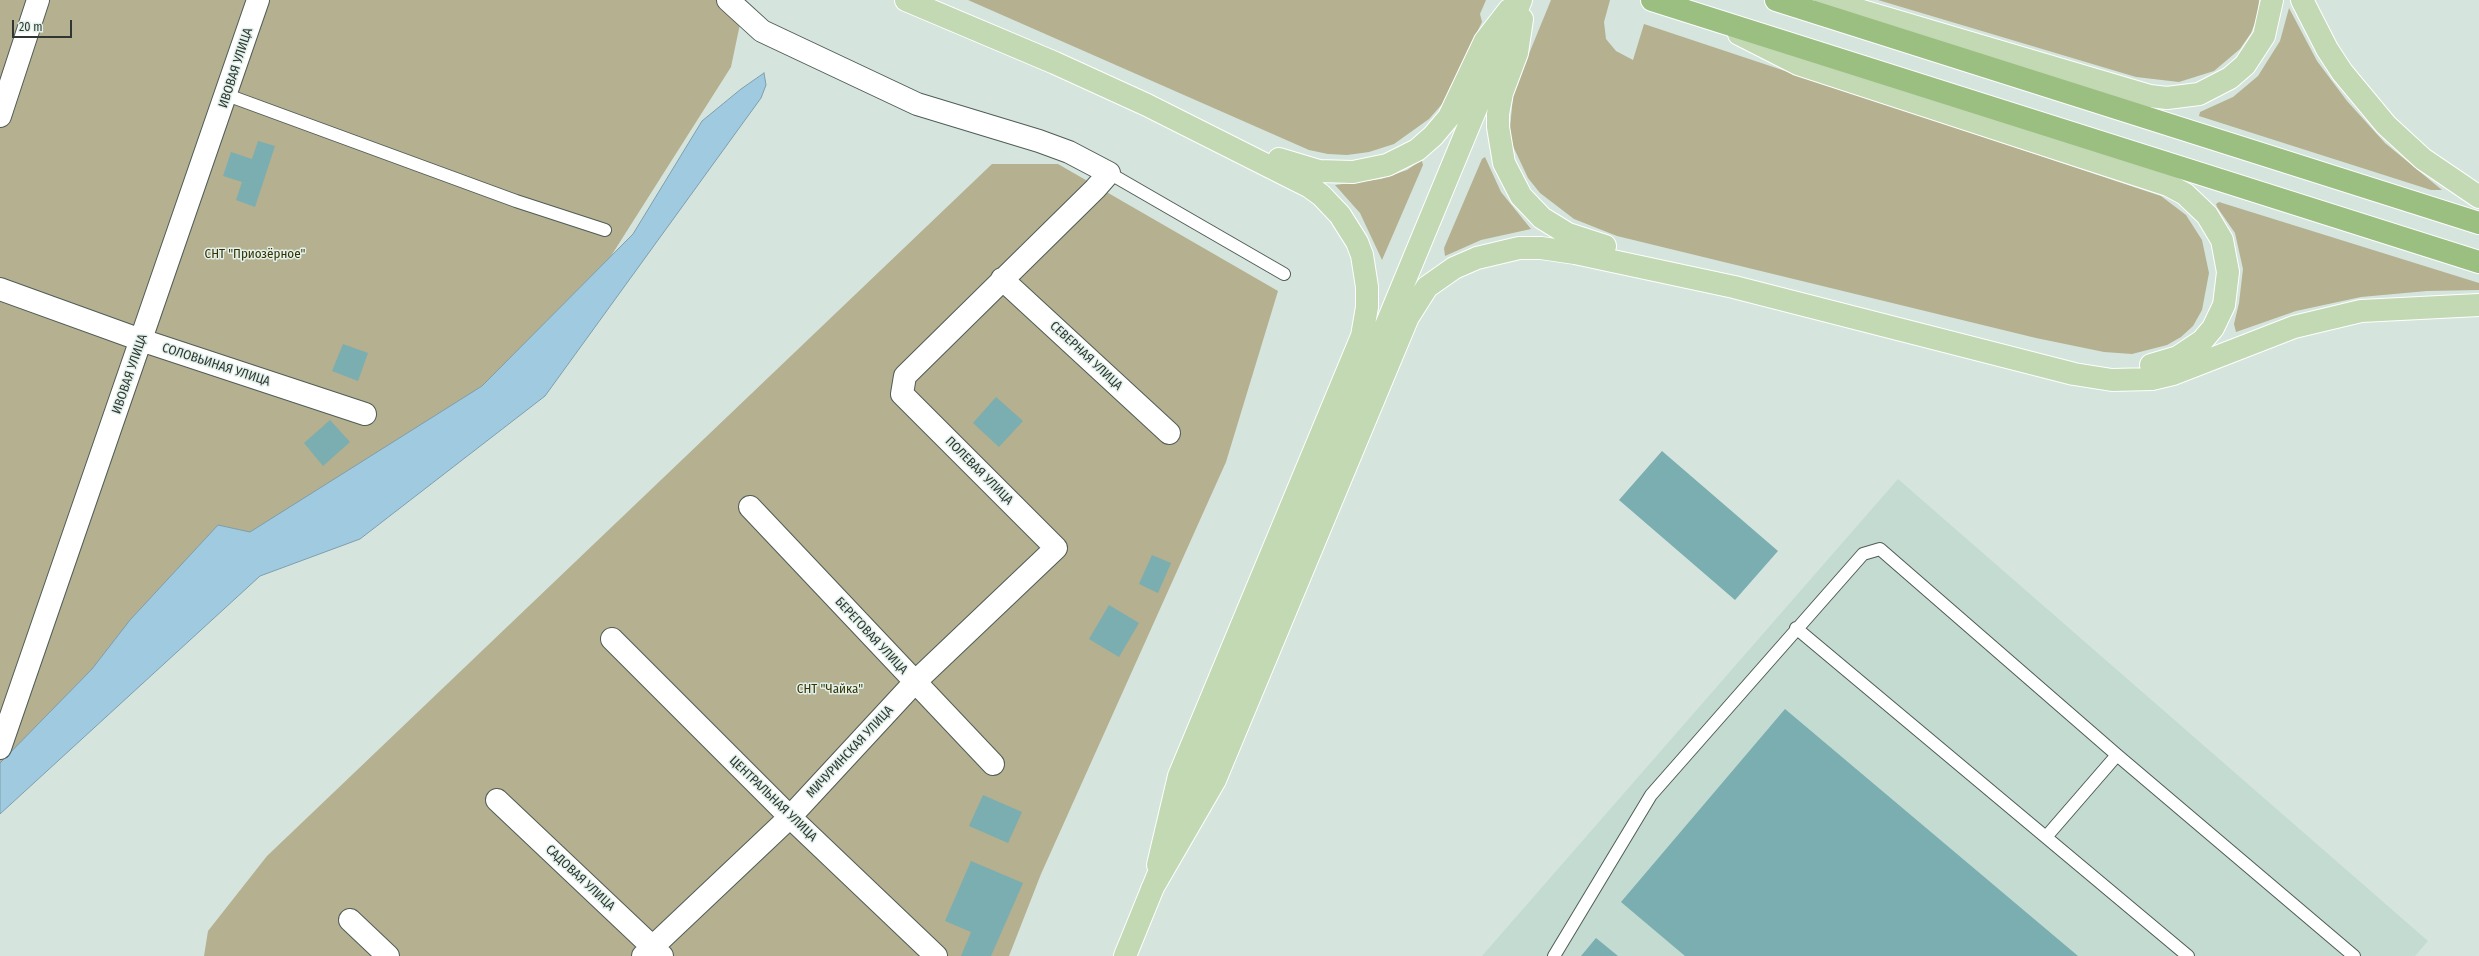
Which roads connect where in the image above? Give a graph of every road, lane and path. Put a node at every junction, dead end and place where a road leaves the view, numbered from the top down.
1 (38, 0) edge
2 (258, 0) edge
3 (728, 0) edge
4 (906, 0) edge
5 (935, 0) edge
6 (1517, 0) edge
7 (1521, 0) edge
8 (1524, 0) edge
9 (1652, 0) edge
10 (1776, 0) edge
11 (1825, 0) edge
12 (2272, 0) edge
13 (2302, 0) edge
14 (1704, 17) junction
15 (1055, 63) junction
16 (227, 95) junction
17 (1147, 105) junction
18 (0, 116) edge
19 (1109, 173) junction
20 (2479, 197) edge
21 (2479, 223) edge
22 (605, 230) dead end
23 (2479, 262) edge
24 (1284, 274) dead end
25 (1002, 279) junction
26 (1734, 286) junction
27 (0, 290) edge
28 (2479, 305) edge
29 (1895, 326) junction
30 (142, 340) junction
31 (365, 414) dead end
32 (1169, 433) dead end
33 (750, 507) dead end
34 (1056, 548) joint
35 (1796, 628) junction
36 (612, 639) dead end
37 (915, 682) junction
38 (0, 748) edge
39 (2117, 755) junction
40 (993, 764) dead end
41 (497, 800) dead end
42 (790, 816) junction
43 (2046, 837) junction
44 (1152, 889) junction
45 (350, 920) dead end
46 (653, 953) edge
47 (388, 956) edge
48 (936, 956) edge
49 (1125, 956) edge
50 (1554, 956) edge
51 (2188, 956) edge
52 (2354, 956) edge

1 - 18 street
2 - 16 street, ИВОВАЯ УЛИЦА
3 - 19 street
4 - 15 main road
5 - 15 main road
6 - 17 main road
7 - 44 main road
8 - 26 main road
9 - 14 highway
10 - 21 highway
11 - 12 main road
13 - 20 main road
14 - 23 highway
14 - 29 main road
15 - 17 main road
16 - 22 lane
16 - 30 street, ИВОВАЯ УЛИЦА
17 - 44 main road
19 - 24 lane
19 - 25 street
25 - 32 street, СЕВЕРНАЯ УЛИЦА
25 - 34 street, ПОЛЕВАЯ УЛИЦА
26 - 29 main road
26 - 44 main road
27 - 30 street, СОЛОВЬИНАЯ УЛИЦА
28 - 29 main road
30 - 31 street, СОЛОВЬИНАЯ УЛИЦА
30 - 38 street, ИВОВАЯ УЛИЦА
33 - 37 street, БЕРЕГОВАЯ УЛИЦА
34 - 37 street, МИЧУРИНСКАЯ УЛИЦА
35 - 39 lane
35 - 43 lane
35 - 50 lane
36 - 42 street, ЦЕНТРАЛЬНАЯ УЛИЦА
37 - 40 street, БЕРЕГОВАЯ УЛИЦА
37 - 42 street, МИЧУРИНСКАЯ УЛИЦА
39 - 43 lane
39 - 52 lane
41 - 46 street, САДОВАЯ УЛИЦА
42 - 46 street, МИЧУРИНСКАЯ УЛИЦА
42 - 48 street, ЦЕНТРАЛЬНАЯ УЛИЦА
43 - 51 lane
44 - 49 main road
45 - 47 street

